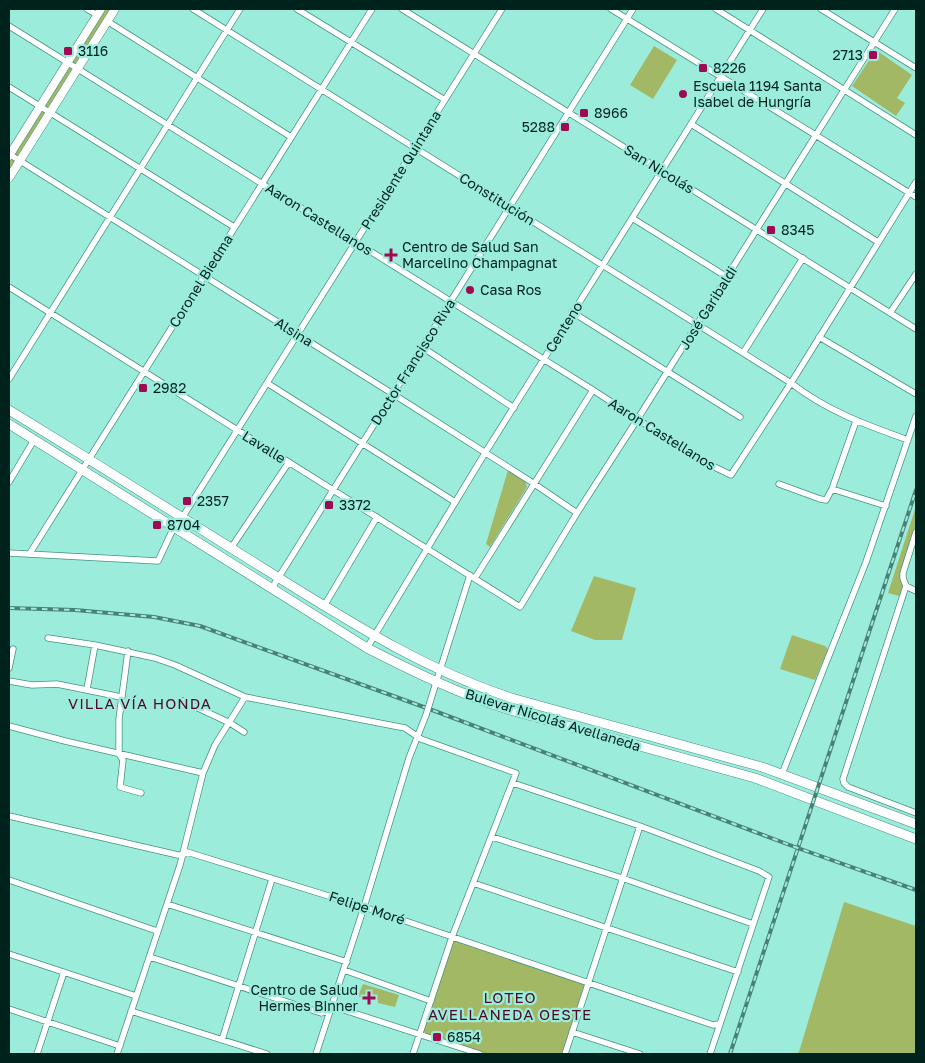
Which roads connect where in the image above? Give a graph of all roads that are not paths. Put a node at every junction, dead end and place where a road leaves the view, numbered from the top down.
1 (87, 9) edge
2 (115, 9) edge
3 (193, 9) edge
4 (240, 9) edge
5 (296, 9) edge
6 (372, 9) edge
7 (402, 9) edge
8 (502, 9) edge
9 (611, 9) edge
10 (633, 9) edge
11 (716, 9) edge
12 (763, 9) edge
13 (821, 9) edge
14 (895, 9) edge
15 (99, 12) edge
16 (627, 19) junction
17 (107, 21) junction
18 (9, 26) edge
19 (227, 30) junction
20 (750, 30) junction
21 (350, 42) junction
22 (874, 42) junction
23 (474, 54) junction
24 (68, 62) junction
25 (77, 68) junction
26 (916, 68) edge
27 (720, 77) junction
28 (197, 78) junction
29 (9, 86) edge
30 (321, 89) junction
31 (846, 89) junction
32 (445, 100) junction
33 (40, 106) junction
34 (50, 112) junction
35 (568, 113) junction
36 (691, 124) junction
37 (168, 125) junction
38 (916, 134) edge
39 (816, 135) junction
40 (291, 137) junction
41 (415, 148) junction
42 (9, 155) edge
43 (19, 161) junction
44 (140, 169) junction
45 (662, 171) junction
46 (9, 178) edge
47 (916, 182) edge
48 (262, 184) junction
49 (786, 184) junction
50 (909, 193) junction
51 (916, 197) edge
52 (509, 207) junction
53 (110, 218) junction
54 (632, 218) junction
55 (234, 227) junction
56 (757, 230) junction
57 (356, 242) junction
58 (878, 242) junction
59 (802, 258) junction
60 (603, 266) junction
61 (916, 274) edge
62 (204, 276) junction
63 (727, 277) junction
64 (9, 287) edge
65 (850, 288) junction
66 (451, 302) junction
67 (572, 312) junction
68 (50, 313) junction
69 (890, 313) junction
70 (696, 324) junction
71 (916, 330) edge
72 (298, 334) junction
73 (819, 337) junction
74 (422, 347) junction
75 (743, 353) junction
76 (543, 360) junction
77 (144, 372) junction
78 (668, 372) junction
79 (9, 379) edge
80 (267, 383) junction
81 (791, 383) junction
82 (593, 390) junction
83 (393, 394) junction
84 (916, 394) edge
85 (514, 408) junction
86 (9, 410) edge
87 (916, 416) edge
88 (740, 418) dead end
89 (637, 420) junction
90 (856, 421) junction
91 (9, 424) edge
92 (237, 430) junction
93 (34, 440) junction
94 (908, 440) junction
95 (362, 444) junction
96 (485, 453) junction
97 (89, 460) junction
98 (289, 462) junction
99 (82, 470) junction
100 (9, 482) edge
101 (533, 483) junction
102 (779, 484) dead end
103 (832, 489) junction
104 (333, 490) junction
105 (455, 502) junction
106 (886, 506) junction
107 (577, 513) junction
108 (377, 517) junction
109 (182, 518) junction
110 (174, 527) junction
111 (916, 532) edge
112 (231, 548) junction
113 (426, 548) junction
114 (9, 553) edge
115 (30, 553) junction
116 (472, 577) junction
117 (279, 578) junction
118 (906, 586) junction
119 (272, 588) junction
120 (916, 591) edge
121 (324, 606) junction
122 (520, 607) joint
123 (374, 637) junction
124 (48, 638) dead end
125 (95, 644) junction
126 (367, 648) junction
127 (13, 649) dead end
128 (128, 651) junction
129 (9, 668) edge
130 (440, 670) junction
131 (9, 681) edge
132 (436, 682) junction
133 (87, 689) junction
134 (121, 697) junction
135 (245, 697) junction
136 (184, 701) dead end
137 (230, 723) junction
138 (9, 726) edge
139 (244, 732) dead end
140 (417, 737) junction
141 (119, 754) junction
142 (203, 773) junction
143 (782, 774) junction
144 (513, 783) junction
145 (141, 793) dead end
146 (916, 813) edge
147 (9, 816) edge
148 (916, 824) edge
149 (640, 826) junction
150 (915, 836) edge
151 (492, 837) junction
152 (183, 855) junction
153 (622, 878) junction
154 (272, 879) junction
155 (9, 880) edge
156 (473, 883) junction
157 (168, 904) junction
158 (364, 907) junction
159 (753, 924) junction
160 (606, 928) junction
161 (157, 932) junction
162 (255, 932) junction
163 (452, 937) junction
164 (9, 954) edge
165 (150, 957) junction
166 (347, 962) junction
167 (344, 970) junction
168 (64, 972) junction
169 (738, 972) junction
170 (588, 983) junction
171 (239, 986) junction
172 (136, 996) junction
173 (431, 1001) junction
174 (9, 1009) edge
175 (331, 1010) junction
176 (131, 1011) junction
177 (47, 1022) junction
178 (719, 1024) junction
179 (572, 1032) junction
180 (420, 1034) junction
181 (222, 1040) junction
182 (120, 1046) junction
183 (37, 1054) edge
184 (117, 1054) edge
185 (267, 1054) edge
186 (316, 1054) edge
187 (413, 1054) edge
188 (480, 1054) edge
189 (565, 1054) edge
190 (640, 1054) edge
191 (710, 1054) edge

1 - 15 street
2 - 17 main road
3 - 19 street, Constitución
4 - 19 street
5 - 21 street
6 - 21 street, Coronel Biedma
7 - 23 street, San Nicolás
8 - 23 street, Presidente Quintana
9 - 16 street
10 - 16 street, Doctor Francisco Riva
11 - 20 street
12 - 20 street, Centeno
13 - 22 street
14 - 22 street, José Garibaldi
15 - 24 main road
16 - 27 street
16 - 35 street, Doctor Francisco Riva
17 - 25 main road
17 - 28 street
18 - 24 street, Aaron Castellanos
19 - 28 street
19 - 30 street, Constitución
20 - 27 street, Centeno
20 - 31 street
21 - 30 street, Coronel Biedma
21 - 32 street
22 - 26 street
22 - 31 street, José Garibaldi
23 - 32 street, Presidente Quintana
23 - 35 street, San Nicolás
24 - 25 street, Aaron Castellanos
24 - 33 main road
25 - 34 main road
25 - 37 street, Aaron Castellanos
27 - 36 street, Centeno
27 - 39 street
28 - 37 street
28 - 40 street
29 - 33 street
30 - 40 street, Coronel Biedma
30 - 41 street, Constitución
31 - 38 street
31 - 39 street, José Garibaldi
32 - 41 street, Presidente Quintana
33 - 34 street
33 - 42 main road
34 - 43 main road
34 - 44 street
35 - 45 street, San Nicolás
35 - 52 street, Doctor Francisco Riva
36 - 45 street, Centeno
36 - 49 street
37 - 44 street
37 - 48 street, Aaron Castellanos
39 - 49 street, José Garibaldi
39 - 50 street
40 - 48 street, Coronel Biedma
41 - 52 street, Constitución
41 - 57 street, Presidente Quintana
42 - 43 street, Alsina
43 - 46 main road
43 - 53 street, Alsina
44 - 53 street
44 - 55 street
45 - 54 street, Centeno
45 - 56 street, San Nicolás
47 - 50 street
48 - 55 street, Coronel Biedma
48 - 57 street, Aaron Castellanos
49 - 56 street, José Garibaldi
49 - 58 street
50 - 51 street
50 - 58 street
52 - 60 street, Constitución
52 - 66 street, Doctor Francisco Riva
53 - 62 street, Alsina
53 - 68 street
54 - 60 street, Centeno
54 - 63 street
55 - 62 street, Coronel Biedma
56 - 59 street, San Nicolás
56 - 63 street, José Garibaldi
57 - 66 street, Aaron Castellanos
57 - 72 street, Presidente Quintana
58 - 65 street
59 - 65 street, San Nicolás
59 - 75 street
60 - 67 street, Centeno
60 - 70 street, Constitución
61 - 69 street
62 - 72 street, Alsina
62 - 77 street, Coronel Biedma
63 - 70 street, José Garibaldi
64 - 68 street, Lavalle
65 - 69 street, San Nicolás
65 - 73 street
66 - 74 street, Doctor Francisco Riva
66 - 76 street, Aaron Castellanos
67 - 76 street, Centeno
67 - 78 street
68 - 77 street, Lavalle
68 - 79 street
69 - 71 street, San Nicolás
70 - 75 street, Constitución
70 - 78 street, José Garibaldi
72 - 80 street, Presidente Quintana
72 - 83 street, Alsina
73 - 81 street
73 - 84 street
74 - 83 street, Doctor Francisco Riva
74 - 85 street
75 - 81 street, Constitución
76 - 82 street, Aaron Castellanos
76 - 85 street, Centeno
77 - 92 street, Lavalle
77 - 97 street, Coronel Biedma
78 - 88 street
78 - 89 street, José Garibaldi
80 - 92 street, Presidente Quintana
80 - 95 street
81 - 89 street, Aaron Castellanos
81 - 90 street, Constitución
82 - 89 street, Aaron Castellanos
82 - 101 street
83 - 95 street, Doctor Francisco Riva
83 - 96 street, Alsina
85 - 96 street, Centeno
86 - 97 main road, Bulevar Nicolás Avellaneda
87 - 94 street
89 - 107 street, José Garibaldi
90 - 94 street, Constitución
90 - 103 street
91 - 93 main road, Bulevar Nicolás Avellaneda
92 - 98 street, Lavalle
92 - 109 street, Presidente Quintana
93 - 99 main road, Bulevar Nicolás Avellaneda
93 - 100 street
94 - 106 street
95 - 104 street, Doctor Francisco Riva
95 - 105 street
96 - 101 street, Alsina
96 - 105 street, Centeno
97 - 99 street, Coronel Biedma
97 - 109 main road, Bulevar Nicolás Avellaneda
98 - 104 street, Lavalle
98 - 112 street
99 - 110 main road, Bulevar Nicolás Avellaneda
99 - 115 street, Coronel Biedma
101 - 107 street, Alsina
101 - 116 street
102 - 103 street
103 - 106 street
104 - 108 street, Lavalle
104 - 117 street, Doctor Francisco Riva
105 - 113 street, Centeno
106 - 143 street
107 - 122 street, José Garibaldi
108 - 113 street, Lavalle
108 - 121 street
109 - 110 street, Presidente Quintana
109 - 112 main road, Bulevar Nicolás Avellaneda
110 - 115 street, Presidente Quintana
110 - 119 main road, Bulevar Nicolás Avellaneda
111 - 118 street
112 - 117 main road, Bulevar Nicolás Avellaneda
113 - 116 street, Lavalle
113 - 123 street, Centeno
114 - 115 street
116 - 122 street, Lavalle
116 - 130 street
117 - 119 street, Doctor Francisco Riva
117 - 121 main road, Bulevar Nicolás Avellaneda
118 - 120 street
118 - 146 street
119 - 126 main road, Bulevar Nicolás Avellaneda
121 - 123 main road, Bulevar Nicolás Avellaneda
123 - 126 street, Centeno
123 - 130 main road, Bulevar Nicolás Avellaneda
124 - 125 street
125 - 128 street
125 - 133 street
126 - 132 main road, Bulevar Nicolás Avellaneda
127 - 129 street
128 - 134 street
128 - 135 street
130 - 132 street
130 - 143 main road, Bulevar Nicolás Avellaneda
131 - 133 street
132 - 140 street, bridge
132 - 150 main road, Bulevar Nicolás Avellaneda
133 - 134 street
134 - 141 street
135 - 137 street
135 - 140 street
136 - 137 street
137 - 139 street
137 - 142 street
138 - 141 street
140 - 144 street
140 - 158 street
141 - 142 street
141 - 145 street
142 - 152 street
143 - 148 main road, Bulevar Nicolás Avellaneda
144 - 149 street
144 - 151 street
147 - 152 street, Felipe Moré
149 - 153 street
149 - 159 street
151 - 153 street
151 - 156 street
152 - 154 street, Felipe Moré
152 - 157 street
153 - 159 street
153 - 160 street
154 - 158 street, Felipe Moré
154 - 162 street
155 - 161 street
156 - 160 street
156 - 163 street
157 - 161 street
157 - 162 street
158 - 163 street, Felipe Moré
158 - 166 street
159 - 169 street
160 - 169 street
160 - 170 street
161 - 165 street
162 - 166 street
162 - 171 street
163 - 170 street, Felipe Moré
163 - 173 street
164 - 168 street
165 - 171 street
165 - 172 street
166 - 167 street
167 - 173 street
167 - 175 street
168 - 172 street
168 - 177 street
169 - 178 street
170 - 178 street, Felipe Moré
170 - 179 street
171 - 175 street
171 - 181 street
172 - 176 street
173 - 180 street
174 - 177 street
175 - 180 street
175 - 186 street
176 - 181 street
176 - 182 street
177 - 182 street
177 - 183 street
178 - 191 street
179 - 189 street
179 - 190 street
180 - 187 street
180 - 188 street
181 - 185 street
182 - 184 street

